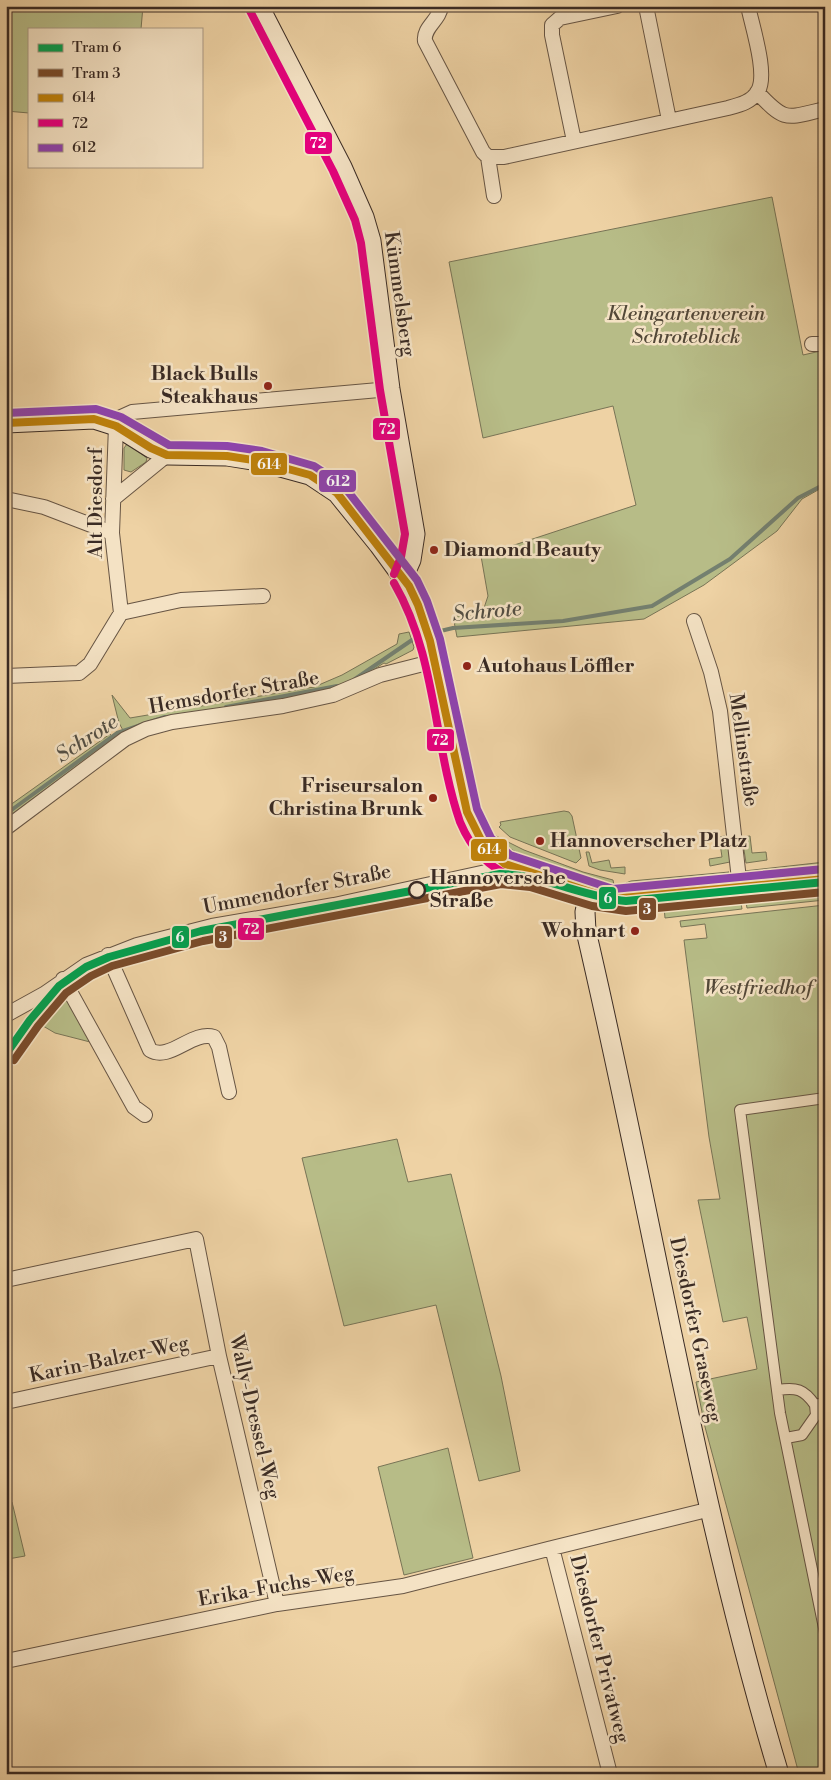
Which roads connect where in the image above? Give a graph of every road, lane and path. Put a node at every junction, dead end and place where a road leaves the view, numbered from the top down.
1 (259, 6) edge
2 (441, 6) edge
3 (618, 6) edge
4 (646, 6) edge
5 (748, 6) edge
6 (757, 92) junction
7 (825, 109) edge
8 (669, 120) junction
9 (574, 141) junction
10 (488, 157) junction
11 (494, 196) dead end
12 (390, 389) junction
13 (6, 423) edge
14 (116, 426) junction
15 (166, 455) junction
16 (6, 499) edge
17 (113, 499) junction
18 (112, 533) junction
19 (403, 578) junction
20 (263, 596) dead end
21 (121, 613) junction
22 (694, 621) dead end
23 (435, 661) junction
24 (6, 676) edge
25 (6, 828) edge
26 (517, 868) junction
27 (825, 879) edge
28 (740, 888) junction
29 (589, 893) junction
30 (108, 955) junction
31 (63, 979) junction
32 (6, 1015) edge
33 (229, 1092) dead end
34 (825, 1098) edge
35 (144, 1115) dead end
36 (6, 1280) edge
37 (219, 1356) junction
38 (778, 1390) junction
39 (6, 1402) edge
40 (820, 1404) edge
41 (786, 1438) junction
42 (711, 1509) junction
43 (552, 1548) junction
44 (276, 1604) junction
45 (825, 1633) edge
46 (6, 1661) edge
47 (610, 1774) edge
48 (779, 1774) edge

1 - 12 main road, Kümmelsberg
2 - 10 street
3 - 9 street
4 - 8 street
5 - 6 street
6 - 7 street
6 - 8 street
8 - 9 street
9 - 10 street
10 - 11 street
12 - 14 street
12 - 19 main road, Kümmelsberg
13 - 14 main road
14 - 15 main road
14 - 17 street, Alt Diesdorf
15 - 17 street
15 - 19 main road
16 - 18 street
17 - 18 street, Alt Diesdorf
18 - 21 street, Alt Diesdorf
19 - 23 main road
20 - 21 street
21 - 24 street
22 - 28 street, Mellinstraße
23 - 25 street, Hemsdorfer Straße
23 - 26 main road
26 - 29 main road
26 - 30 street, Ummendorfer Straße
27 - 28 main road
28 - 29 main road
29 - 42 main road, Diesdorfer Graseweg
30 - 31 street, Ummendorfer Straße
30 - 33 street
31 - 32 street, Ummendorfer Straße
31 - 35 street
34 - 38 street
36 - 37 street, Wally-Dressel-Weg
37 - 39 street, Karin-Balzer-Weg
37 - 44 street, Wally-Dressel-Weg
38 - 40 street
38 - 41 street
40 - 41 street
41 - 45 street
42 - 43 street, Diesdorfer Privatweg
42 - 48 main road, Diesdorfer Graseweg
43 - 44 street, Erika-Fuchs-Weg
43 - 47 street, Diesdorfer Privatweg
44 - 46 street, Erika-Fuchs-Weg

